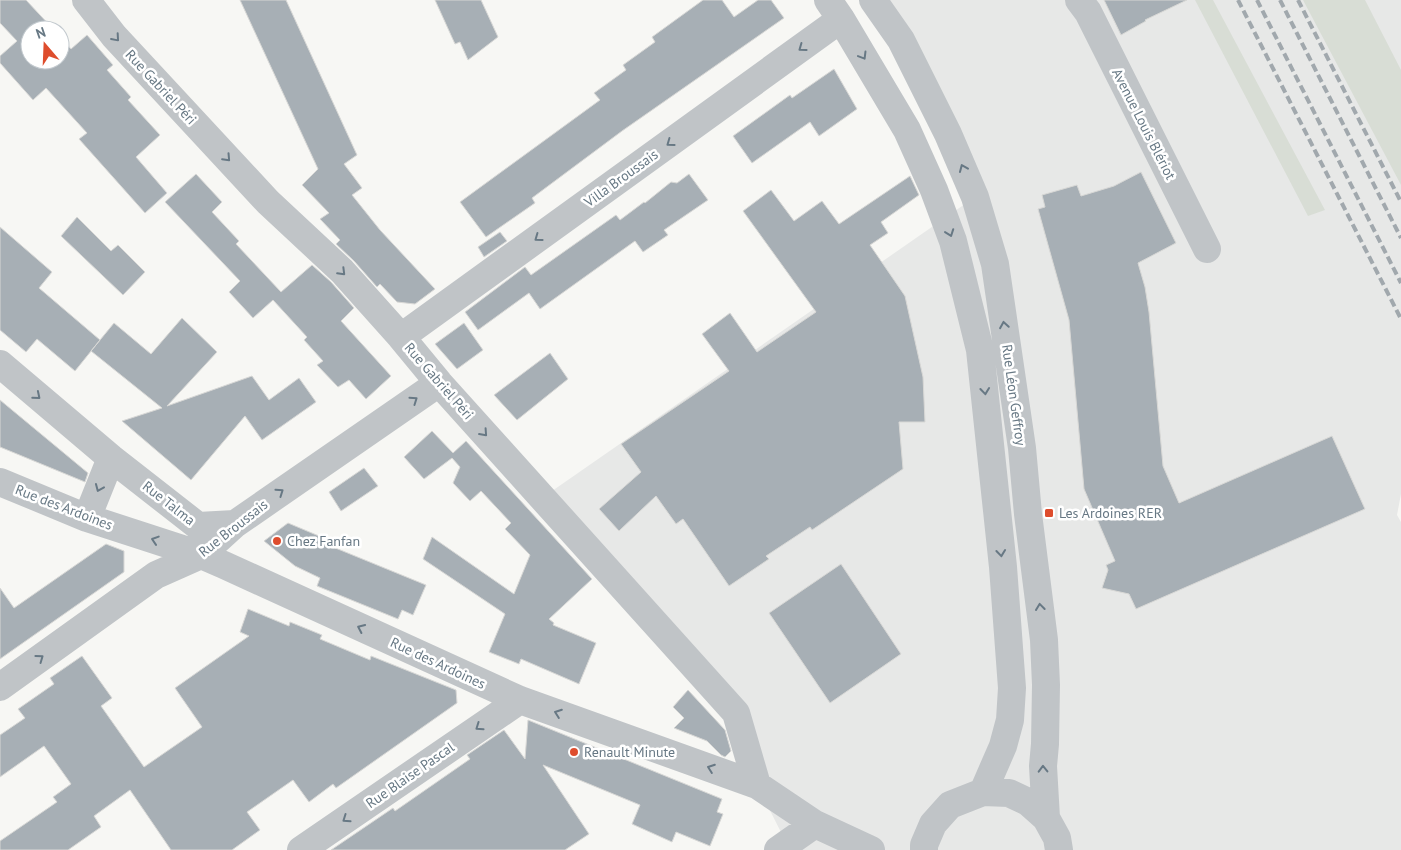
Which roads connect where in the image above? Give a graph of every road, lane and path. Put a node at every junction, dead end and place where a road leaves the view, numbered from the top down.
1 (86, 0) edge
2 (873, 0) edge
3 (1079, 0) edge
4 (835, 10) edge
5 (1207, 249) dead end
6 (401, 337) junction
7 (0, 364) edge
8 (439, 383) junction
9 (111, 458) junction
10 (0, 482) edge
11 (86, 518) junction
12 (235, 524) junction
13 (201, 555) junction
14 (0, 687) edge
15 (520, 700) junction
16 (757, 785) junction
17 (982, 792) junction
18 (1046, 818) junction
19 (815, 824) junction
20 (301, 850) edge
21 (778, 850) edge
22 (871, 850) edge
23 (924, 850) edge
24 (1059, 850) edge

1 -> 6 street, Rue Gabriel Péri
18 -> 2 street, Rue Léon Geffroy
3 - 5 street, Avenue Louis Blériot
4 -> 6 street, Villa Broussais
4 -> 17 street, Rue Léon Geffroy
6 - 8 street, Rue Gabriel Péri
7 -> 9 street, Rue Talma
12 -> 8 street, Rue Broussais
8 -> 16 street, Rue Gabriel Péri
9 -> 11 street
9 - 12 street, Rue Talma
10 - 11 street, Rue des Ardoines
13 -> 11 street, Rue des Ardoines
12 - 13 street, Rue Broussais
14 -> 13 street, Rue Broussais
15 -> 13 street, Rue des Ardoines
16 -> 15 street, Rue des Ardoines
15 -> 20 street, Rue Blaise Pascal
16 - 19 street, Rue des Ardoines
17 - 18 street
17 - 23 street
18 - 24 street
19 - 21 street
19 - 22 street, Rue des Ardoines

